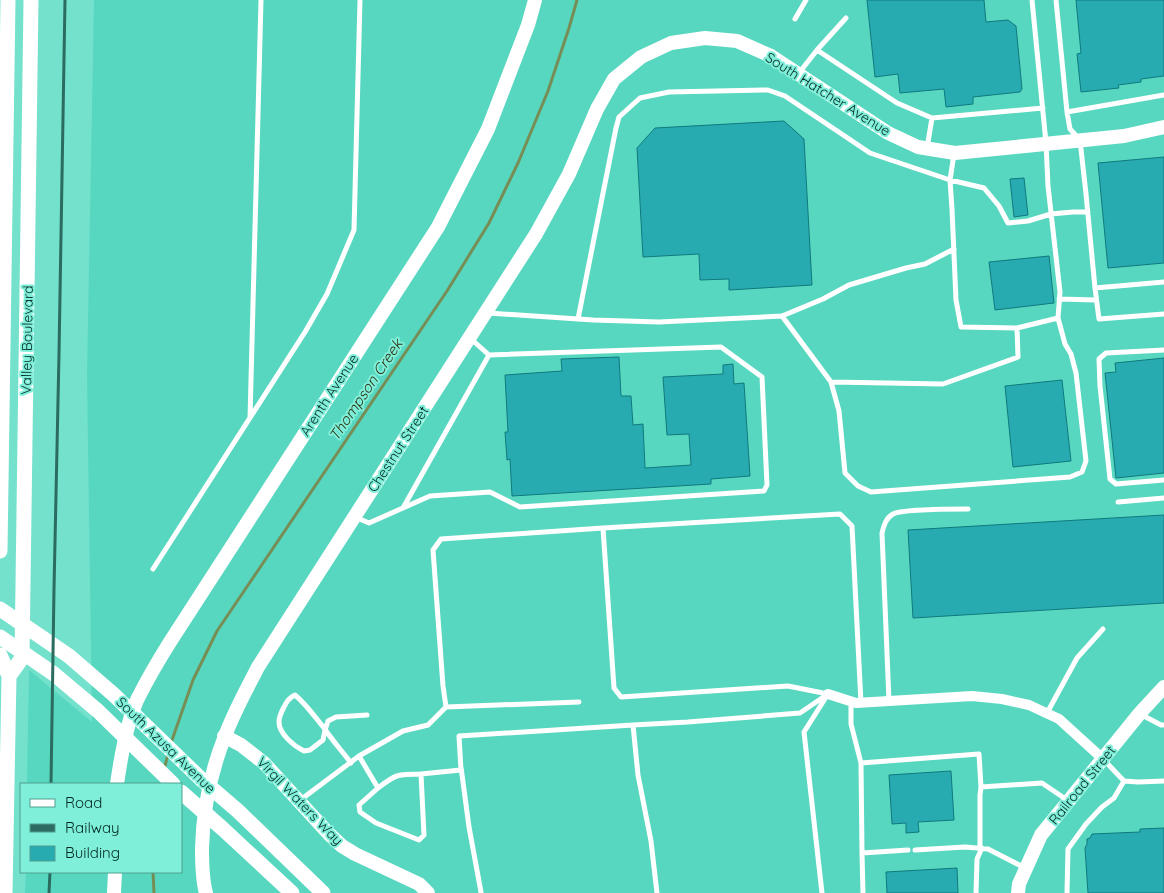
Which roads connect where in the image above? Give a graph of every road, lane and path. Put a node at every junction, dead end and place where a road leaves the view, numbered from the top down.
1 (8, 0) edge
2 (32, 0) edge
3 (261, 0) edge
4 (360, 0) edge
5 (535, 0) edge
6 (806, 0) edge
7 (1032, 0) edge
8 (1056, 0) edge
9 (846, 18) dead end
10 (796, 19) dead end
11 (670, 43) joint
12 (817, 50) junction
13 (798, 74) junction
14 (30, 89) junction
15 (2, 90) edge
16 (1164, 95) edge
17 (1043, 108) junction
18 (1067, 112) junction
19 (932, 118) junction
20 (1164, 127) edge
21 (1080, 140) junction
22 (1046, 144) junction
23 (927, 148) junction
24 (955, 153) junction
25 (950, 180) junction
26 (1088, 212) junction
27 (1051, 214) junction
28 (954, 249) junction
29 (1164, 282) edge
30 (1095, 288) junction
31 (1059, 300) junction
32 (1096, 300) junction
33 (486, 312) junction
34 (1164, 314) edge
35 (782, 316) junction
36 (1058, 318) junction
37 (578, 319) junction
38 (1017, 328) junction
39 (469, 338) junction
40 (1164, 350) edge
41 (489, 355) junction
42 (830, 382) junction
43 (250, 418) junction
44 (1164, 480) edge
45 (0, 496) edge
46 (24, 496) junction
47 (1164, 498) edge
48 (1118, 502) dead end
49 (403, 508) junction
50 (968, 509) dead end
51 (354, 516) junction
52 (603, 528) junction
53 (0, 551) edge
54 (153, 569) dead end
55 (0, 608) edge
56 (1103, 629) dead end
57 (0, 637) edge
58 (0, 655) edge
59 (4, 674) edge
60 (1164, 687) edge
61 (828, 694) junction
62 (889, 701) junction
63 (579, 702) dead end
64 (856, 702) junction
65 (446, 707) junction
66 (1047, 713) junction
67 (1140, 713) junction
68 (367, 715) dead end
69 (633, 725) junction
70 (1164, 726) edge
71 (325, 730) junction
72 (224, 736) junction
73 (359, 756) junction
74 (1103, 759) junction
75 (350, 763) junction
76 (861, 763) junction
77 (460, 766) junction
78 (421, 774) junction
79 (1124, 781) junction
80 (1164, 781) edge
81 (117, 783) edge
82 (172, 783) edge
83 (981, 787) junction
84 (378, 788) junction
85 (182, 793) edge
86 (298, 801) junction
87 (1068, 801) junction
88 (3, 816) edge
89 (981, 848) junction
90 (908, 850) dead end
91 (915, 850) dead end
92 (862, 853) junction
93 (1026, 868) junction
94 (115, 873) edge
95 (5, 893) edge
96 (114, 893) edge
97 (206, 893) edge
98 (292, 893) edge
99 (322, 893) edge
100 (428, 893) edge
101 (479, 893) edge
102 (656, 893) edge
103 (822, 893) edge
104 (863, 893) edge
105 (976, 893) edge
106 (1018, 893) edge
107 (1067, 893) edge

1 - 15 main road, Valley Boulevard
2 - 14 main road, Valley Boulevard
3 - 43 lane
4 - 43 lane
5 - 81 street, Arenth Avenue
6 - 10 lane
7 - 17 lane
8 - 18 lane
9 - 12 lane
11 - 13 street, South Hatcher Avenue
11 - 33 street, Chestnut Street
12 - 13 lane
12 - 19 lane
13 - 23 street, South Hatcher Avenue
14 - 15 main road
14 - 46 main road, Valley Boulevard
15 - 45 main road, Valley Boulevard
16 - 18 lane
17 - 19 lane
17 - 22 lane
18 - 21 lane
19 - 23 lane
20 - 21 street, South Hatcher Avenue
21 - 22 street, South Hatcher Avenue
21 - 26 lane
22 - 24 street, South Hatcher Avenue
22 - 27 lane
23 - 24 street, South Hatcher Avenue
24 - 25 lane
25 - 27 lane
25 - 28 lane
25 - 37 lane
26 - 27 lane
26 - 30 lane
27 - 31 lane
28 - 35 lane
28 - 38 lane
29 - 30 lane
30 - 32 lane
31 - 32 lane
31 - 36 lane
32 - 34 lane
33 - 37 lane
33 - 39 street, Chestnut Street
35 - 37 lane
35 - 42 lane
36 - 38 lane
36 - 42 lane
38 - 42 lane
39 - 41 lane
39 - 51 street, Chestnut Street
40 - 44 lane
41 - 49 lane
41 - 49 lane
43 - 54 lane
45 - 46 main road
45 - 53 main road, Valley Boulevard
46 - 59 main road, Valley Boulevard
47 - 48 lane
49 - 51 lane
50 - 62 lane
51 - 72 street, Chestnut Street
52 - 61 lane
52 - 64 lane
52 - 65 lane
55 - 99 main road, South Azusa Avenue
56 - 66 lane
57 - 82 main road, South Azusa Avenue
58 - 59 main road
59 - 88 main road
60 - 67 street, Railroad Street
61 - 64 street
61 - 69 lane
61 - 103 lane
62 - 64 street
62 - 66 street
63 - 65 lane
64 - 76 lane
65 - 73 lane
66 - 74 street
67 - 70 lane
67 - 74 street, Railroad Street
68 - 71 lane
69 - 77 lane
69 - 102 lane
71 - 71 lane
71 - 75 lane
72 - 86 street, Virgil Waters Way
72 - 97 street, Chestnut Street
73 - 75 lane
73 - 84 lane
74 - 79 lane
74 - 87 street, Railroad Street
75 - 86 lane
76 - 83 lane
76 - 92 lane
77 - 78 lane
77 - 101 lane
78 - 84 lane
78 - 84 lane
79 - 80 lane
79 - 107 lane
83 - 87 lane
83 - 89 lane
85 - 98 main road, South Azusa Avenue
86 - 100 street, Virgil Waters Way
87 - 93 street, Railroad Street
88 - 95 main road
89 - 91 lane
89 - 93 lane
89 - 105 lane
90 - 92 lane
92 - 104 lane
93 - 106 street, Railroad Street
94 - 96 street

